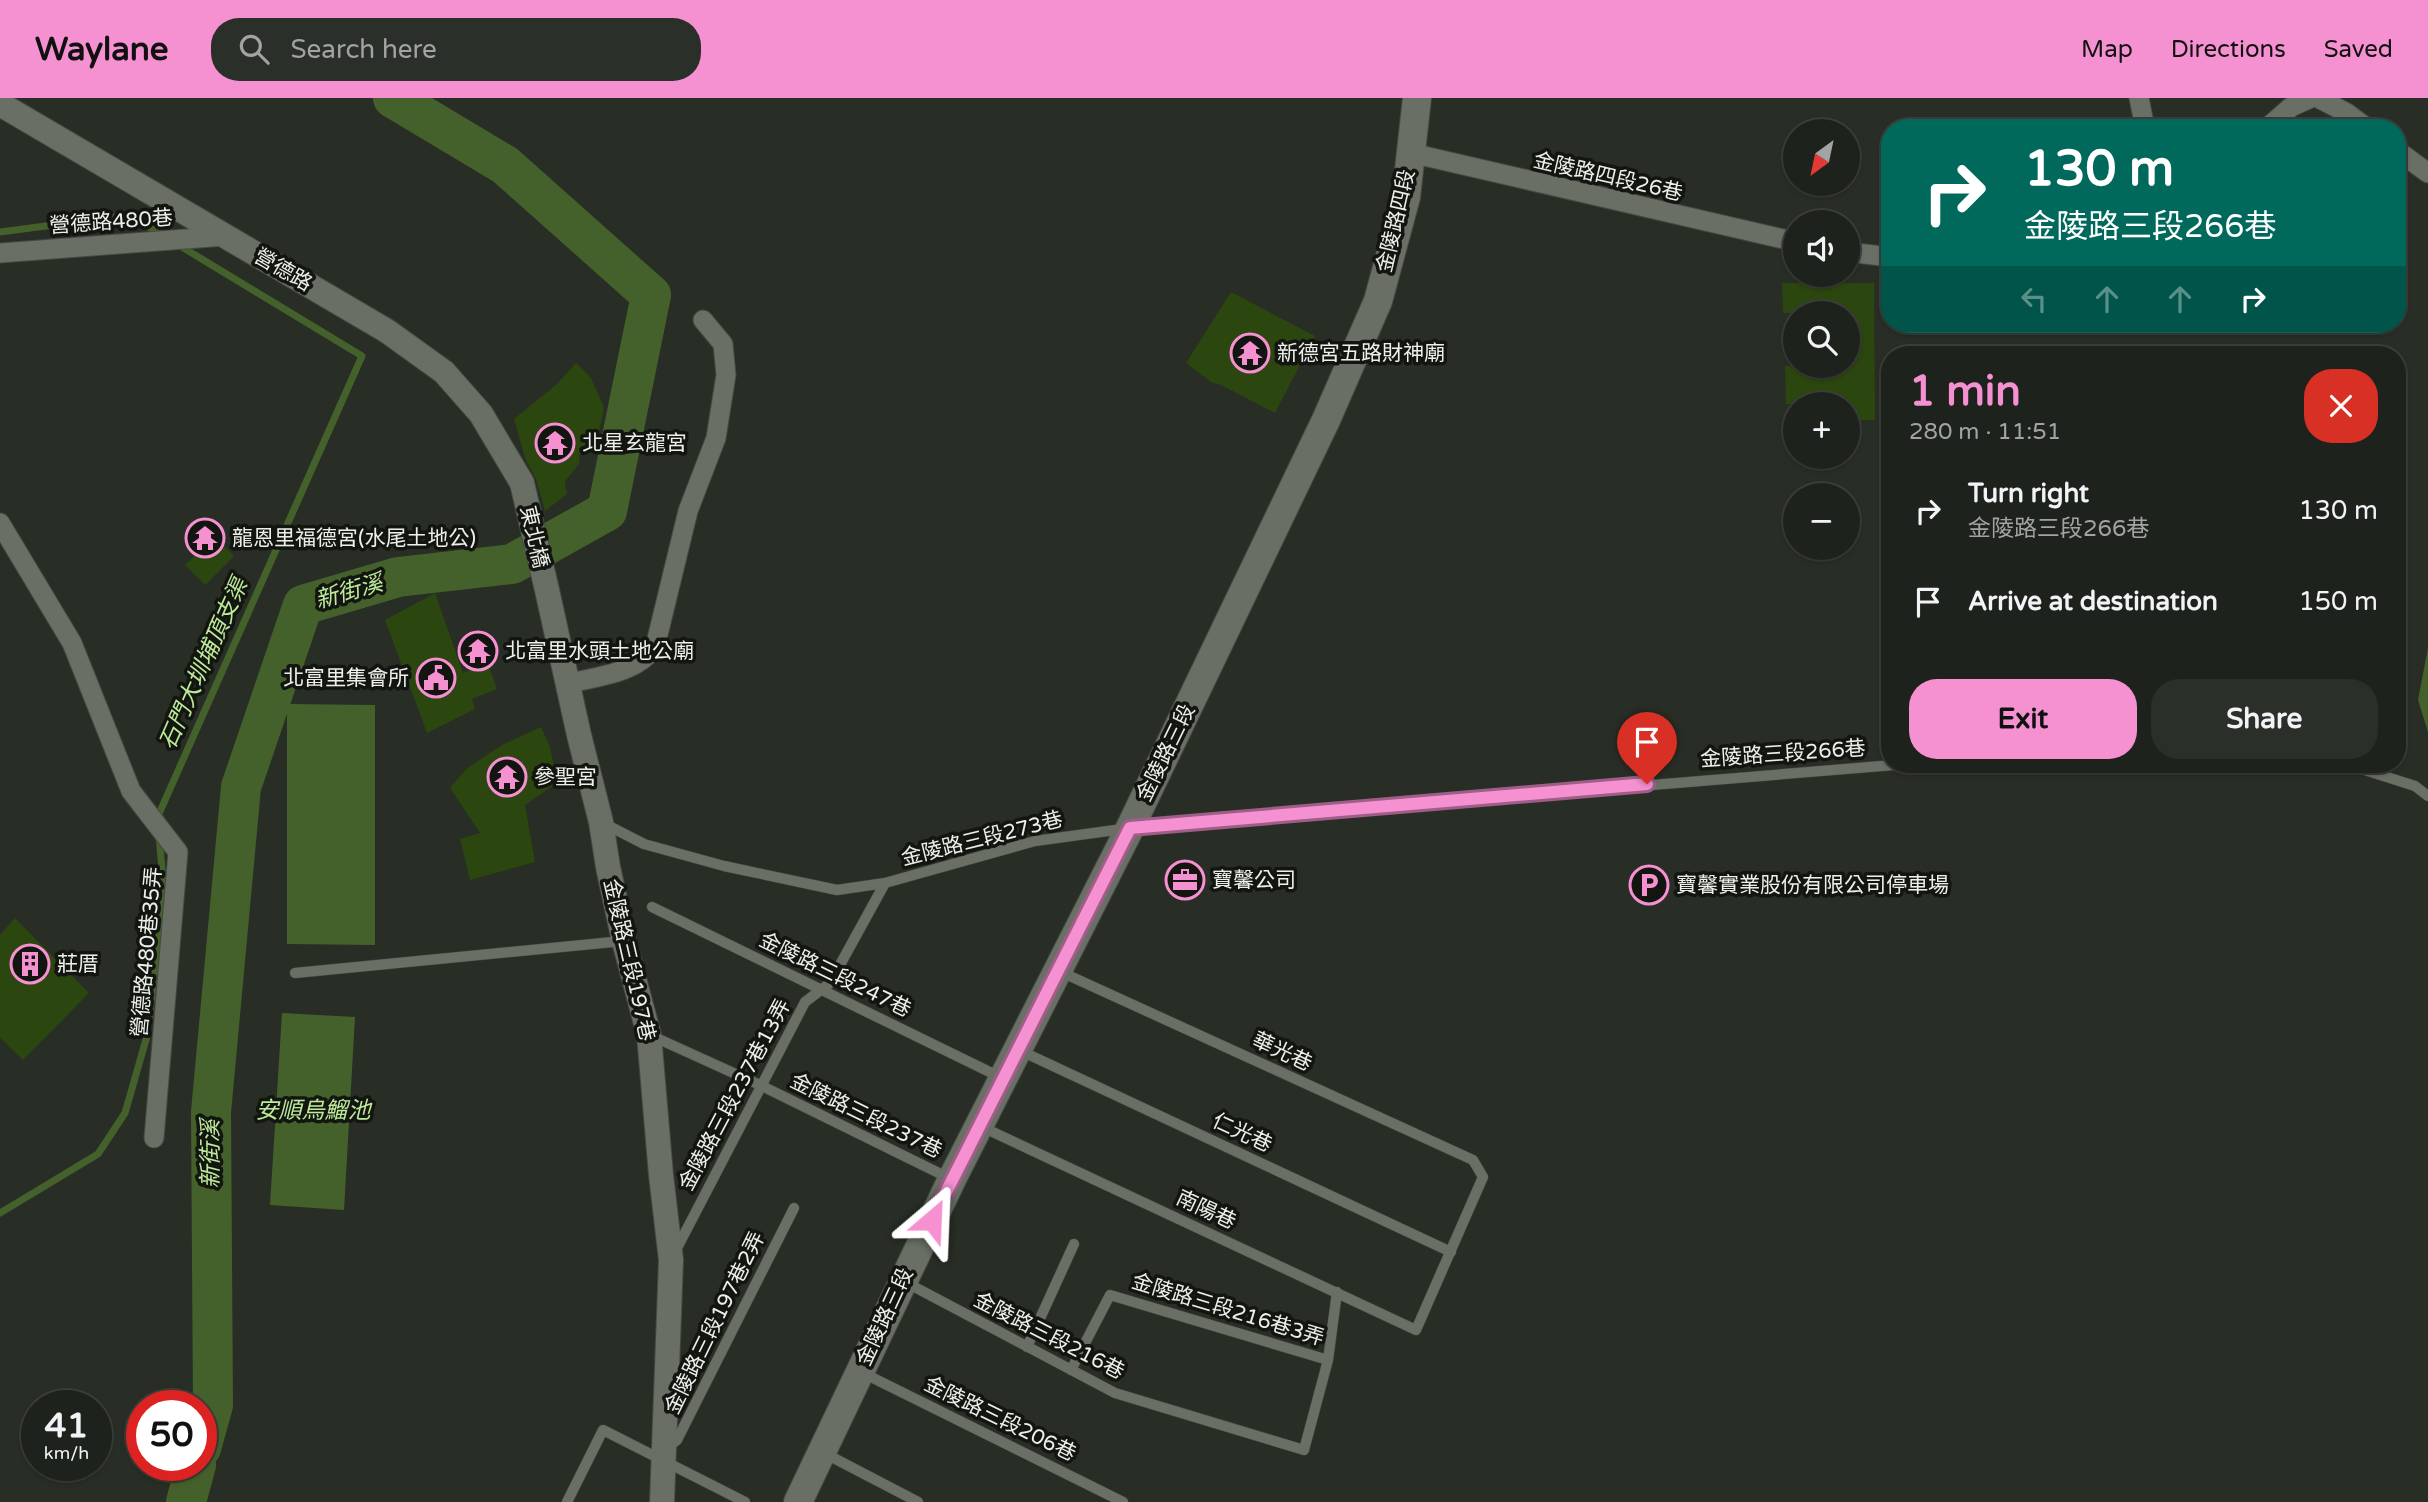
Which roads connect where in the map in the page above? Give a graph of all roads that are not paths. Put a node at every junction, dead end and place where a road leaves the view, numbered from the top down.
1 (1417, 98) edge
2 (2139, 98) edge
3 (2311, 98) edge
4 (2318, 98) edge
5 (0, 104) edge
6 (2143, 119) edge
7 (2277, 119) edge
8 (2355, 119) edge
9 (1411, 153) junction
10 (2406, 156) edge
11 (2428, 173) edge
12 (225, 236) junction
13 (1783, 239) edge
14 (0, 253) edge
15 (1860, 253) edge
16 (1881, 256) edge
17 (1377, 301) joint
18 (703, 320) dead end
19 (522, 483) joint
20 (0, 523) edge
21 (547, 590) joint
22 (567, 684) junction
23 (1881, 766) edge
24 (2374, 773) edge
25 (2428, 796) edge
26 (601, 822) junction
27 (1130, 828) junction
28 (885, 883) junction
29 (652, 907) dead end
30 (624, 941) junction
31 (1058, 970) junction
32 (295, 973) dead end
33 (820, 990) junction
34 (649, 1035) junction
35 (1017, 1049) junction
36 (1002, 1078) junction
37 (762, 1086) junction
38 (979, 1126) junction
39 (153, 1138) dead end
40 (952, 1179) junction
41 (793, 1208) dead end
42 (1074, 1244) dead end
43 (1451, 1251) junction
44 (671, 1260) junction
45 (902, 1281) junction
46 (1337, 1292) junction
47 (1027, 1347) junction
48 (1328, 1360) junction
49 (1071, 1370) junction
50 (860, 1371) junction
51 (1304, 1450) joint
52 (820, 1452) junction
53 (664, 1456) junction
54 (567, 1502) edge
55 (662, 1502) edge
56 (745, 1502) edge
57 (797, 1502) edge
58 (918, 1502) edge
59 (1123, 1502) edge

1 - 9 main road, 金陵路四段
2 - 6 street
3 - 7 street
4 - 8 street
5 - 12 street, 營德路
9 - 13 street, 金陵路四段26巷
9 - 17 main road, 金陵路四段
10 - 11 street
12 - 14 street, 營德路480巷
12 - 19 street, 營德路
15 - 16 street
17 - 27 main road, 金陵路三段
18 - 22 street
19 - 21 street, 東北橋
20 - 39 street, 營德路480巷35弄
21 - 22 street, 金陵路三段197巷
22 - 26 street, 金陵路三段197巷
23 - 27 lane, 金陵路三段266巷
24 - 25 lane
26 - 28 lane, 金陵路三段273巷
26 - 30 street, 金陵路三段197巷
27 - 28 lane, 金陵路三段273巷
27 - 31 main road, 金陵路三段
28 - 33 lane, 金陵路三段237巷13弄
29 - 33 lane, 金陵路三段247巷
30 - 32 lane
30 - 34 street, 金陵路三段197巷
31 - 35 main road, 金陵路三段
31 - 43 lane, 華光巷
33 - 36 lane, 金陵路三段247巷
33 - 37 lane, 金陵路三段237巷13弄
34 - 37 lane, 金陵路三段237巷
34 - 44 street, 金陵路三段197巷
35 - 36 main road, 金陵路三段
35 - 43 lane, 仁光巷
36 - 38 main road, 金陵路三段
37 - 40 lane, 金陵路三段237巷
37 - 44 lane, 金陵路三段237巷13弄
38 - 40 main road, 金陵路三段
38 - 46 lane, 南陽巷
40 - 45 main road, 金陵路三段
41 - 53 lane, 金陵路三段197巷2弄
42 - 47 lane
43 - 46 lane, 南陽巷
44 - 53 street, 金陵路三段197巷
45 - 47 lane, 金陵路三段216巷
45 - 50 main road, 金陵路三段
46 - 48 lane
47 - 49 lane, 金陵路三段216巷
48 - 49 lane, 金陵路三段216巷3弄
48 - 51 lane, 金陵路三段216巷3弄
49 - 51 lane, 金陵路三段216巷
50 - 52 main road, 金陵路三段
50 - 59 lane, 金陵路三段206巷
52 - 57 main road, 金陵路三段
52 - 58 lane
53 - 54 lane
53 - 55 street, 金陵路三段197巷
53 - 56 lane

